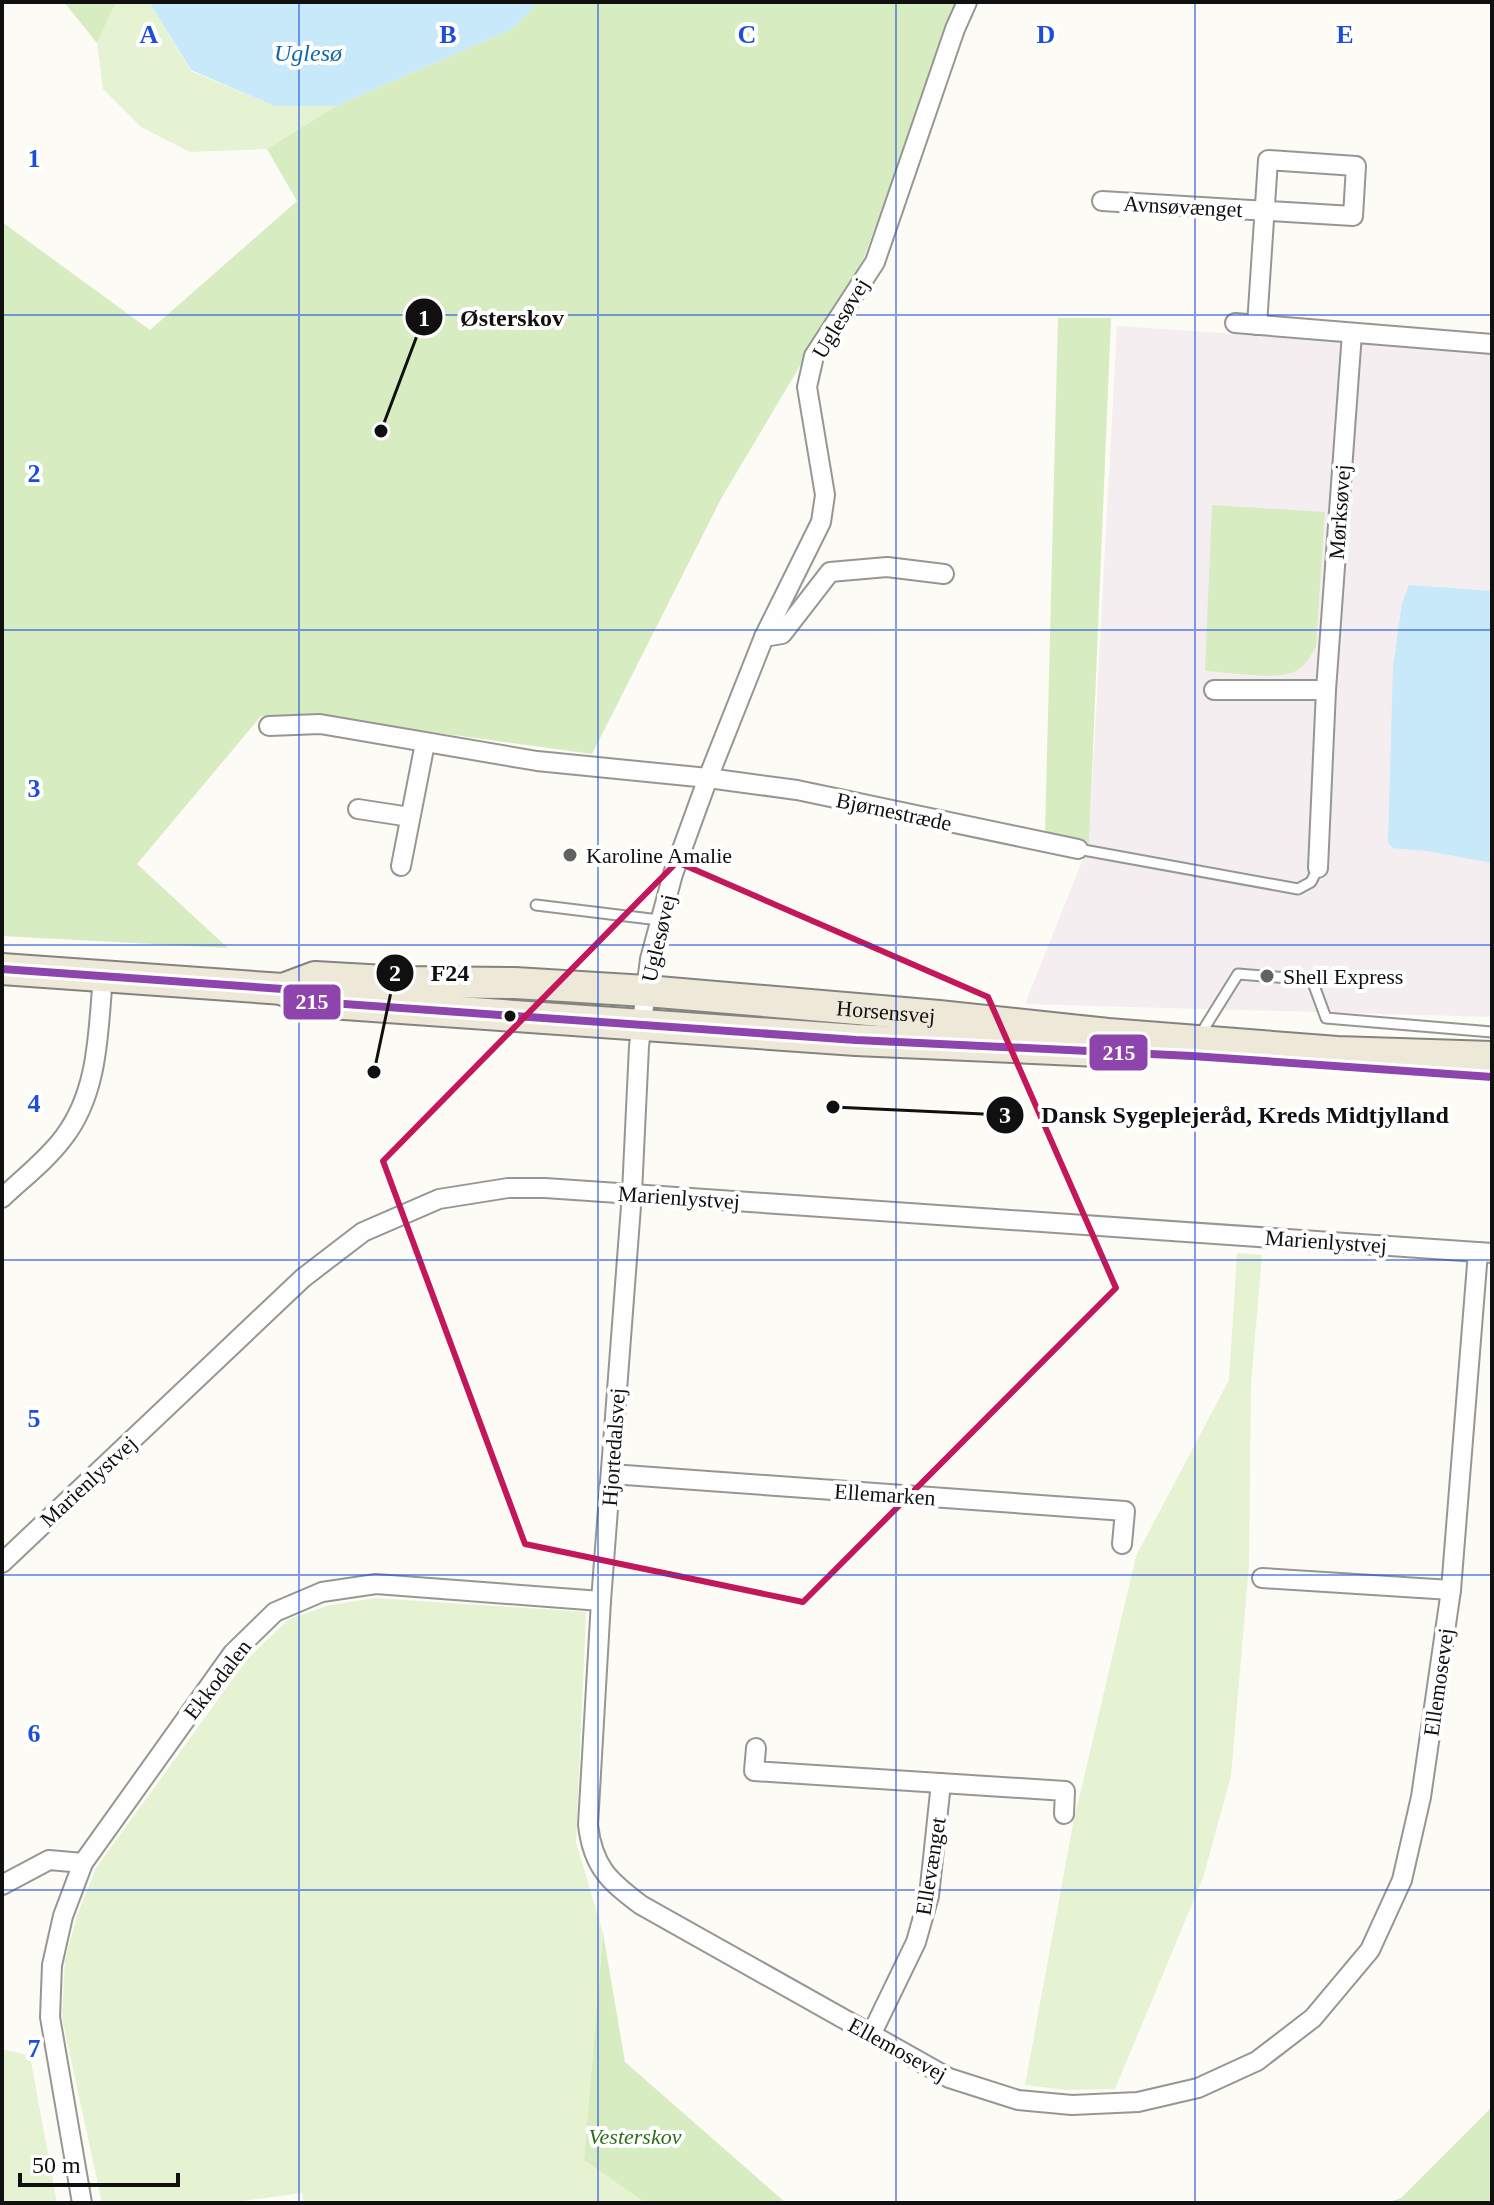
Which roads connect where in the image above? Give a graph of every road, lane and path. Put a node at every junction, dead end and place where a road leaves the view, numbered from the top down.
1 (967, 2) edge
2 (1102, 201) dead end
3 (1265, 211) junction
4 (1235, 323) dead end
5 (1257, 325) junction
6 (1352, 333) junction
7 (1492, 344) edge
8 (944, 574) dead end
9 (764, 637) junction
10 (1214, 690) dead end
11 (1326, 690) junction
12 (269, 726) dead end
13 (425, 743) junction
14 (708, 778) junction
15 (358, 809) dead end
16 (410, 817) junction
17 (1078, 849) joint
18 (401, 866) dead end
19 (1318, 868) joint
20 (536, 905) dead end
21 (659, 920) junction
22 (2, 969) edge
23 (103, 976) junction
24 (644, 1008) junction
25 (1492, 1032) edge
26 (1197, 1039) junction
27 (1492, 1057) edge
28 (1492, 1077) edge
29 (632, 1193) junction
30 (2, 1198) edge
31 (1485, 1252) edge
32 (611, 1474) junction
33 (1122, 1544) dead end
34 (2, 1563) edge
35 (1262, 1578) dead end
36 (1451, 1590) junction
37 (601, 1601) junction
38 (756, 1748) dead end
39 (941, 1783) junction
40 (1064, 1814) dead end
41 (83, 1863) junction
42 (610, 1881) joint
43 (2, 1885) edge
44 (871, 2035) junction
45 (82, 2203) edge

1 - 9 street, Uglesøvej
2 - 3 street, Avnsøvænget
3 - 3 street, Avnsøvænget
3 - 5 street, Avnsøvænget
4 - 5 street
5 - 6 street
6 - 7 street
6 - 11 street, Mørksøvej
8 - 9 street
9 - 14 street, Uglesøvej
10 - 11 street
11 - 19 street, Mørksøvej
12 - 13 street
13 - 14 street
13 - 16 street
14 - 17 street, Bjørnestræde
14 - 21 street, Uglesøvej
15 - 16 street
16 - 18 street
17 - 19 lane
20 - 21 lane
21 - 24 street, Uglesøvej
22 - 23 main road, Horsensvej
23 - 24 main road, Horsensvej
23 - 30 street
24 - 26 main road, Horsensvej
24 - 28 main road, Horsensvej
24 - 29 street, Hjortedalsvej
25 - 26 lane
26 - 27 main road, Horsensvej
29 - 31 street, Marienlystvej
29 - 32 street, Hjortedalsvej
29 - 34 street, Marienlystvej
31 - 36 street, Ellemosevej
32 - 33 street, Ellemarken
32 - 37 street, Hjortedalsvej
35 - 36 street
36 - 44 street, Ellemosevej
37 - 41 street, Ekkodalen
37 - 42 street, Hjortedalsvej
38 - 39 street, Ellevænget
39 - 40 street, Ellevænget
39 - 44 street, Ellevænget
41 - 43 street
41 - 45 street, Ekkodalen
42 - 44 street, Ellemosevej

